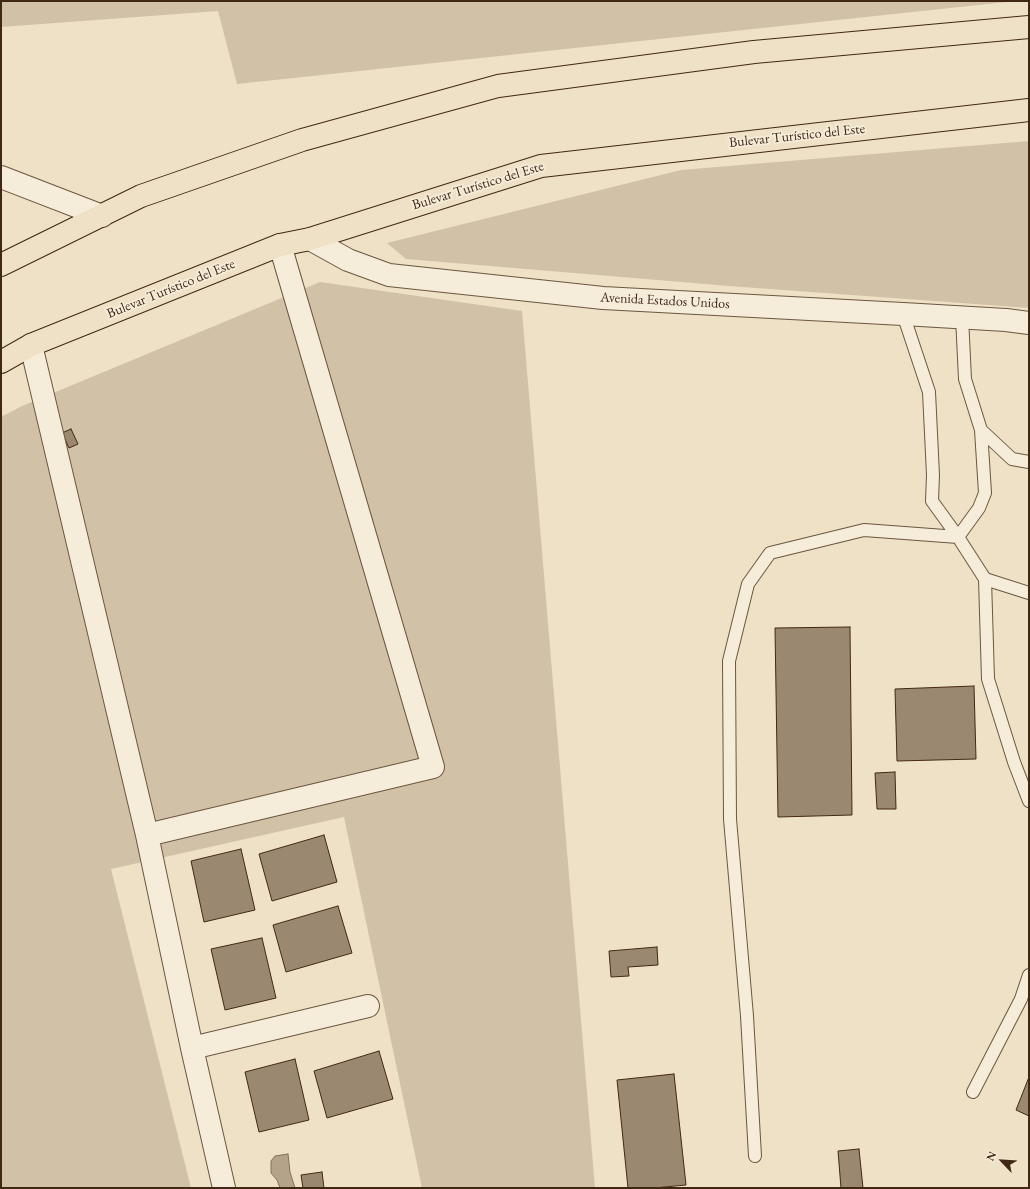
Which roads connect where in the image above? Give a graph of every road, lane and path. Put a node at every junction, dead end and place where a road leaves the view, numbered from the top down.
1 (1029, 27) edge
2 (1029, 110) edge
3 (1, 178) edge
4 (102, 216) junction
5 (310, 239) junction
6 (280, 244) junction
7 (1, 265) edge
8 (903, 314) junction
9 (962, 318) junction
10 (1029, 323) edge
11 (32, 345) junction
12 (1, 362) edge
13 (981, 430) junction
14 (1029, 462) edge
15 (958, 537) junction
16 (985, 579) junction
17 (1029, 593) edge
18 (1029, 801) edge
19 (147, 835) junction
20 (1029, 975) edge
21 (368, 1006) dead end
22 (192, 1048) junction
23 (973, 1092) dead end
24 (755, 1156) dead end
25 (224, 1188) edge

1 - 4 highway
2 - 5 highway, Bulevar Turístico del Este
3 - 4 street
4 - 7 highway
5 - 6 highway, Bulevar Turístico del Este
5 - 8 street, Avenida Estados Unidos
6 - 11 highway, Bulevar Turístico del Este
6 - 19 street
8 - 9 street, Avenida Estados Unidos
8 - 15 lane
9 - 10 street, Avenida Estados Unidos
9 - 13 lane
11 - 12 highway, Bulevar Turístico del Este
11 - 19 street
13 - 14 lane
13 - 15 lane
15 - 16 lane
15 - 24 lane
16 - 17 lane
16 - 18 lane
19 - 22 street
20 - 23 lane
21 - 22 street
22 - 25 street

